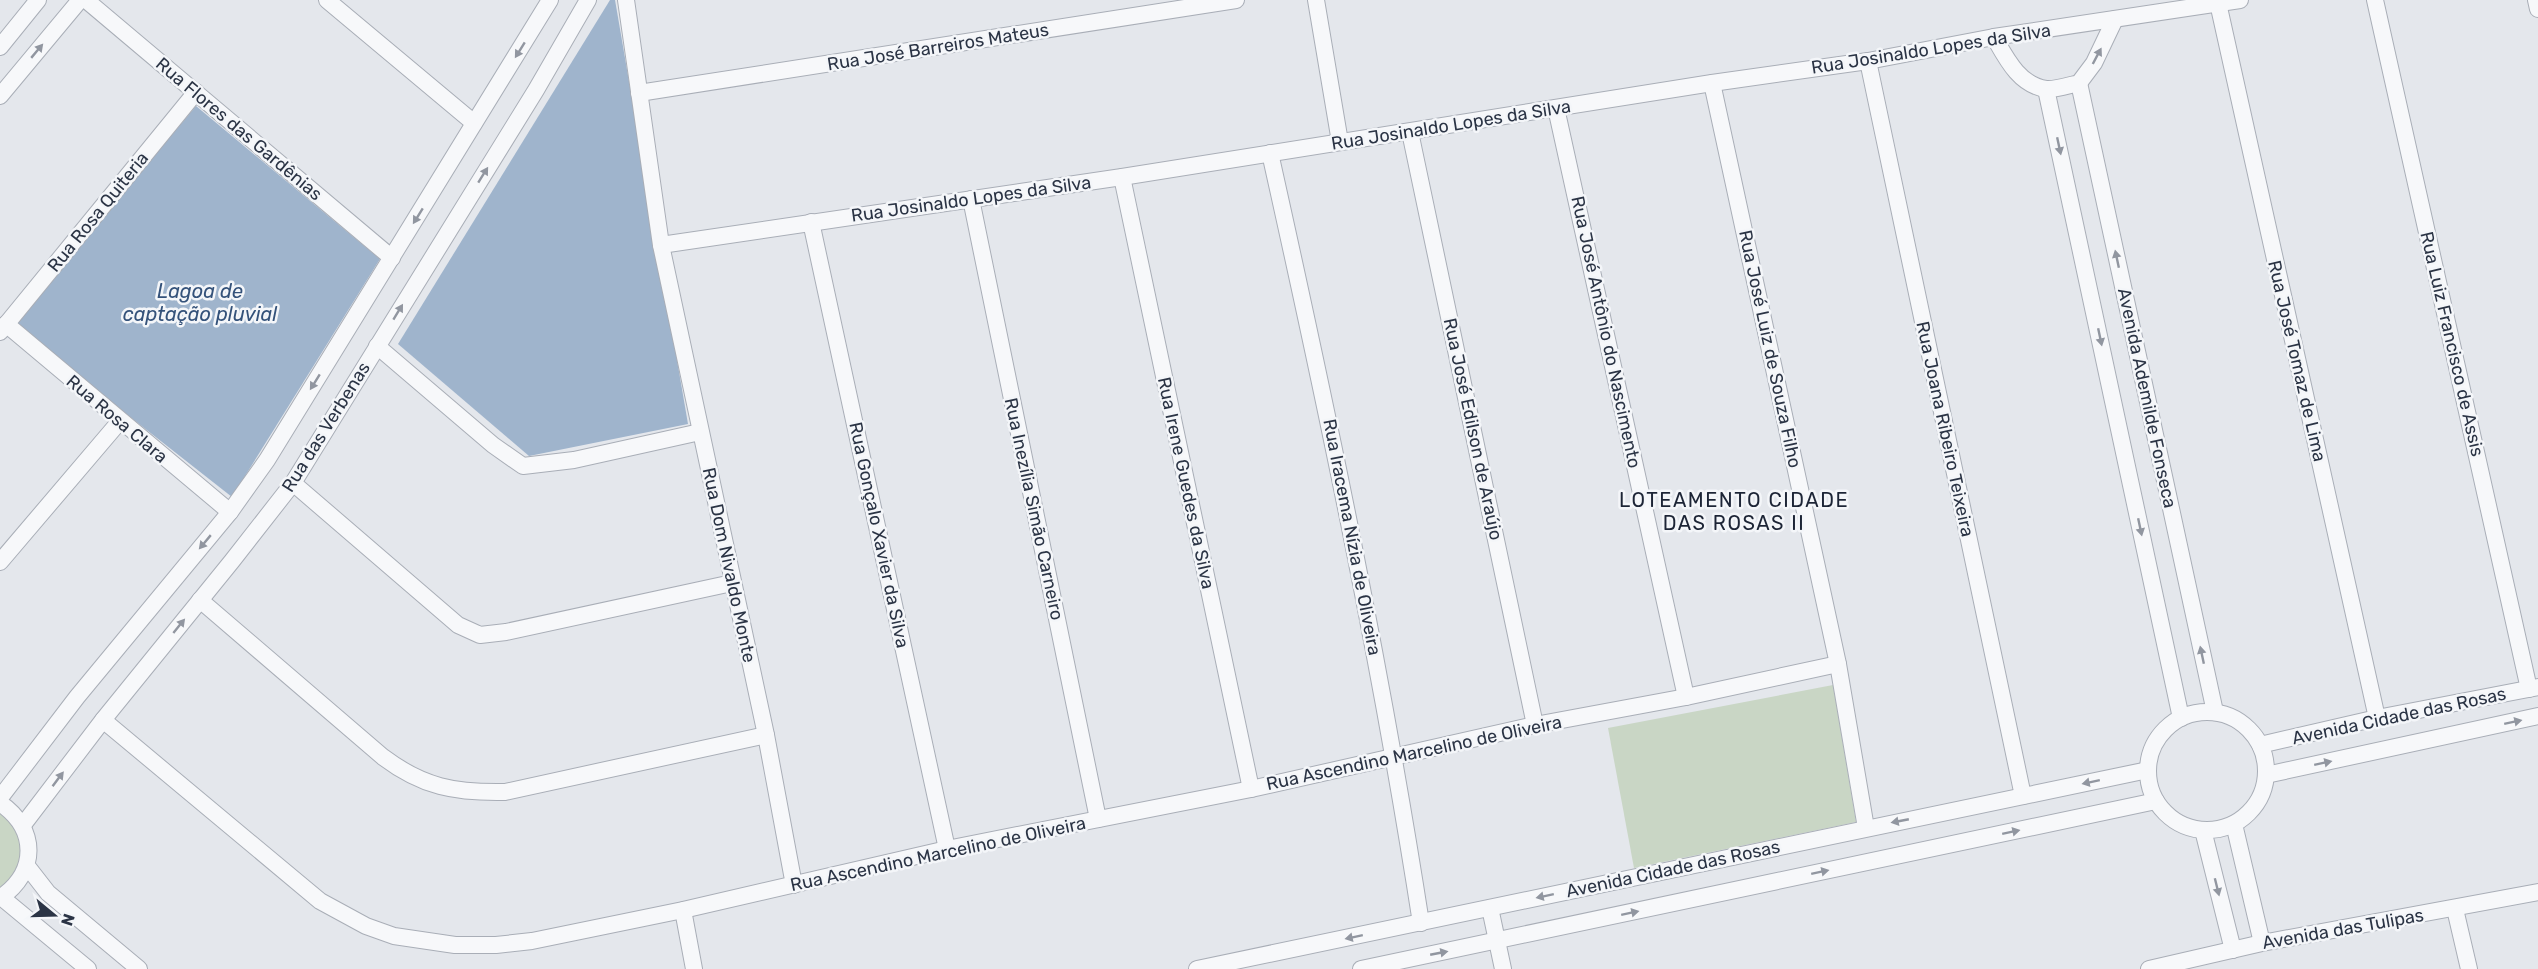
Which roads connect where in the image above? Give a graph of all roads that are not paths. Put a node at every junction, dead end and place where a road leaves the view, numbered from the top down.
1 (38, 0) edge
2 (80, 0) edge
3 (86, 0) edge
4 (327, 0) edge
5 (550, 0) edge
6 (588, 0) edge
7 (626, 0) edge
8 (1236, 0) edge
9 (1316, 0) edge
10 (2240, 0) edge
11 (2375, 0) edge
12 (2536, 0) edge
13 (2218, 3) junction
14 (2538, 9) edge
15 (2115, 19) junction
16 (1994, 37) junction
17 (0, 46) edge
18 (1868, 61) junction
19 (1712, 83) junction
20 (2079, 83) junction
21 (2046, 89) junction
22 (196, 92) junction
23 (639, 93) junction
24 (0, 96) edge
25 (1556, 108) junction
26 (474, 123) junction
27 (1410, 132) junction
28 (1340, 142) junction
29 (1270, 153) junction
30 (1122, 177) junction
31 (971, 200) junction
32 (811, 222) junction
33 (661, 245) junction
34 (392, 258) junction
35 (3, 328) edge
36 (377, 346) junction
37 (120, 421) junction
38 (700, 432) junction
39 (293, 483) junction
40 (230, 512) junction
41 (0, 562) edge
42 (732, 583) junction
43 (200, 600) junction
44 (1838, 664) junction
45 (2533, 688) edge
46 (1686, 697) junction
47 (2215, 712) junction
48 (2538, 716) edge
49 (2181, 718) junction
50 (2377, 718) junction
51 (103, 720) junction
52 (1535, 725) junction
53 (766, 735) junction
54 (2260, 745) junction
55 (1395, 758) junction
56 (2148, 770) junction
57 (2265, 775) junction
58 (1251, 789) junction
59 (2023, 796) junction
60 (0, 798) edge
61 (2156, 801) junction
62 (0, 803) edge
63 (1098, 819) junction
64 (2234, 824) junction
65 (23, 825) junction
66 (1866, 828) junction
67 (2203, 830) junction
68 (947, 849) junction
69 (27, 866) junction
70 (794, 885) junction
71 (2538, 892) edge
72 (1, 898) edge
73 (1490, 908) junction
74 (2455, 909) junction
75 (683, 910) junction
76 (1421, 923) junction
77 (1496, 942) junction
78 (2262, 943) junction
79 (2233, 950) junction
80 (88, 969) edge
81 (139, 969) edge
82 (694, 969) edge
83 (1197, 969) edge
84 (1361, 969) edge
85 (1503, 969) edge
86 (2149, 969) edge
87 (2469, 969) edge

1 - 17 street
24 -> 2 street
3 - 22 street, Rua Flores das Gardênias
4 - 26 street
5 -> 26 street, Rua das Verbenas
36 -> 6 street, Rua das Verbenas
7 - 23 street, Rua Dom Nivaldo Monte
8 - 23 street, Rua José Barreiros Mateus
9 - 28 street
10 - 13 street, Rua Josinaldo Lopes da Silva
11 - 45 street, Rua Luiz Francisco de Assis
12 - 14 street
13 - 15 street, Rua Josinaldo Lopes da Silva
13 - 50 street, Rua José Tomaz de Lima
15 - 16 street, Rua Josinaldo Lopes da Silva
20 -> 15 street
16 - 18 street, Rua Josinaldo Lopes da Silva
16 - 21 street
18 - 19 street, Rua Josinaldo Lopes da Silva
18 - 59 street, Rua Joana Ribeiro Teixeira
19 - 25 street, Rua Josinaldo Lopes da Silva
19 - 44 street, Rua José Luiz de Souza Filho
20 - 21 street
47 -> 20 street, Avenida Ademilde Fonseca
21 -> 49 street, Avenida Ademilde Fonseca
22 - 34 street, Rua Flores das Gardênias
22 - 35 street, Rua Rosa Quiteria
23 - 33 street, Rua Dom Nivaldo Monte
25 - 27 street, Rua Josinaldo Lopes da Silva
25 - 46 street, Rua José Antônio do Nascimento
26 -> 34 street, Rua das Verbenas
27 - 28 street, Rua Josinaldo Lopes da Silva
27 - 52 street, Rua José Edilson de Araújo
28 - 29 street, Rua Josinaldo Lopes da Silva
29 - 30 street, Rua Josinaldo Lopes da Silva
29 - 55 street, Rua Iracema Nízia de Oliveira
30 - 31 street, Rua Josinaldo Lopes da Silva
30 - 58 street, Rua Irene Guedes da Silva
31 - 32 street, Rua Josinaldo Lopes da Silva
31 - 63 street, Rua Inezília Simão Carneiro
32 - 33 street, Rua Josinaldo Lopes da Silva
32 - 68 street, Rua Gonçalo Xavier da Silva
33 - 38 street, Rua Dom Nivaldo Monte
34 -> 40 street, Rua das Verbenas
35 - 37 street, Rua Rosa Clara
36 - 38 street
36 - 39 street, Rua das Verbenas
37 - 40 street, Rua Rosa Clara
37 - 41 street
38 - 42 street, Rua Dom Nivaldo Monte
39 - 42 street
39 - 43 street, Rua das Verbenas
40 -> 60 street, Rua das Verbenas
42 - 53 street, Rua Dom Nivaldo Monte
51 -> 43 street, Rua das Verbenas
43 - 53 street
44 - 46 street, Rua Ascendino Marcelino de Oliveira
44 - 66 street, Rua José Luiz de Souza Filho
45 - 50 street, Avenida Cidade das Rosas
46 - 52 street, Rua Ascendino Marcelino de Oliveira
47 - 49 street
47 - 54 street
57 -> 48 street, Avenida Cidade das Rosas
49 - 56 street
50 - 54 street, Avenida Cidade das Rosas
65 -> 51 street, Rua das Verbenas
51 - 75 street, Rua Ascendino Marcelino de Oliveira
52 - 55 street, Rua Ascendino Marcelino de Oliveira
53 - 70 street, Rua Dom Nivaldo Monte
54 - 57 street
55 - 58 street, Rua Ascendino Marcelino de Oliveira
55 - 76 street, Rua Iracema Nízia de Oliveira
56 -> 59 street, Avenida Cidade das Rosas
56 - 61 street
57 - 64 street
58 - 63 street, Rua Ascendino Marcelino de Oliveira
59 -> 66 street, Avenida Cidade das Rosas
61 - 67 street
77 -> 61 street, Avenida Cidade das Rosas
62 - 65 street
63 - 68 street, Rua Ascendino Marcelino de Oliveira
64 - 67 street
64 - 78 street
65 - 69 street
66 -> 73 street, Avenida Cidade das Rosas
67 -> 79 street
68 - 70 street, Rua Ascendino Marcelino de Oliveira
69 - 72 street
69 - 81 street
70 - 75 street, Rua Ascendino Marcelino de Oliveira
71 - 74 street, Avenida das Tulipas
72 - 80 street
73 - 76 street, Avenida Cidade das Rosas
73 - 77 street
74 - 78 street, Avenida das Tulipas
74 - 87 street
75 - 82 street
76 -> 83 street, Avenida Cidade das Rosas
84 -> 77 street, Avenida Cidade das Rosas
77 - 85 street
78 - 79 street, Avenida das Tulipas
79 - 86 street, Avenida das Tulipas

